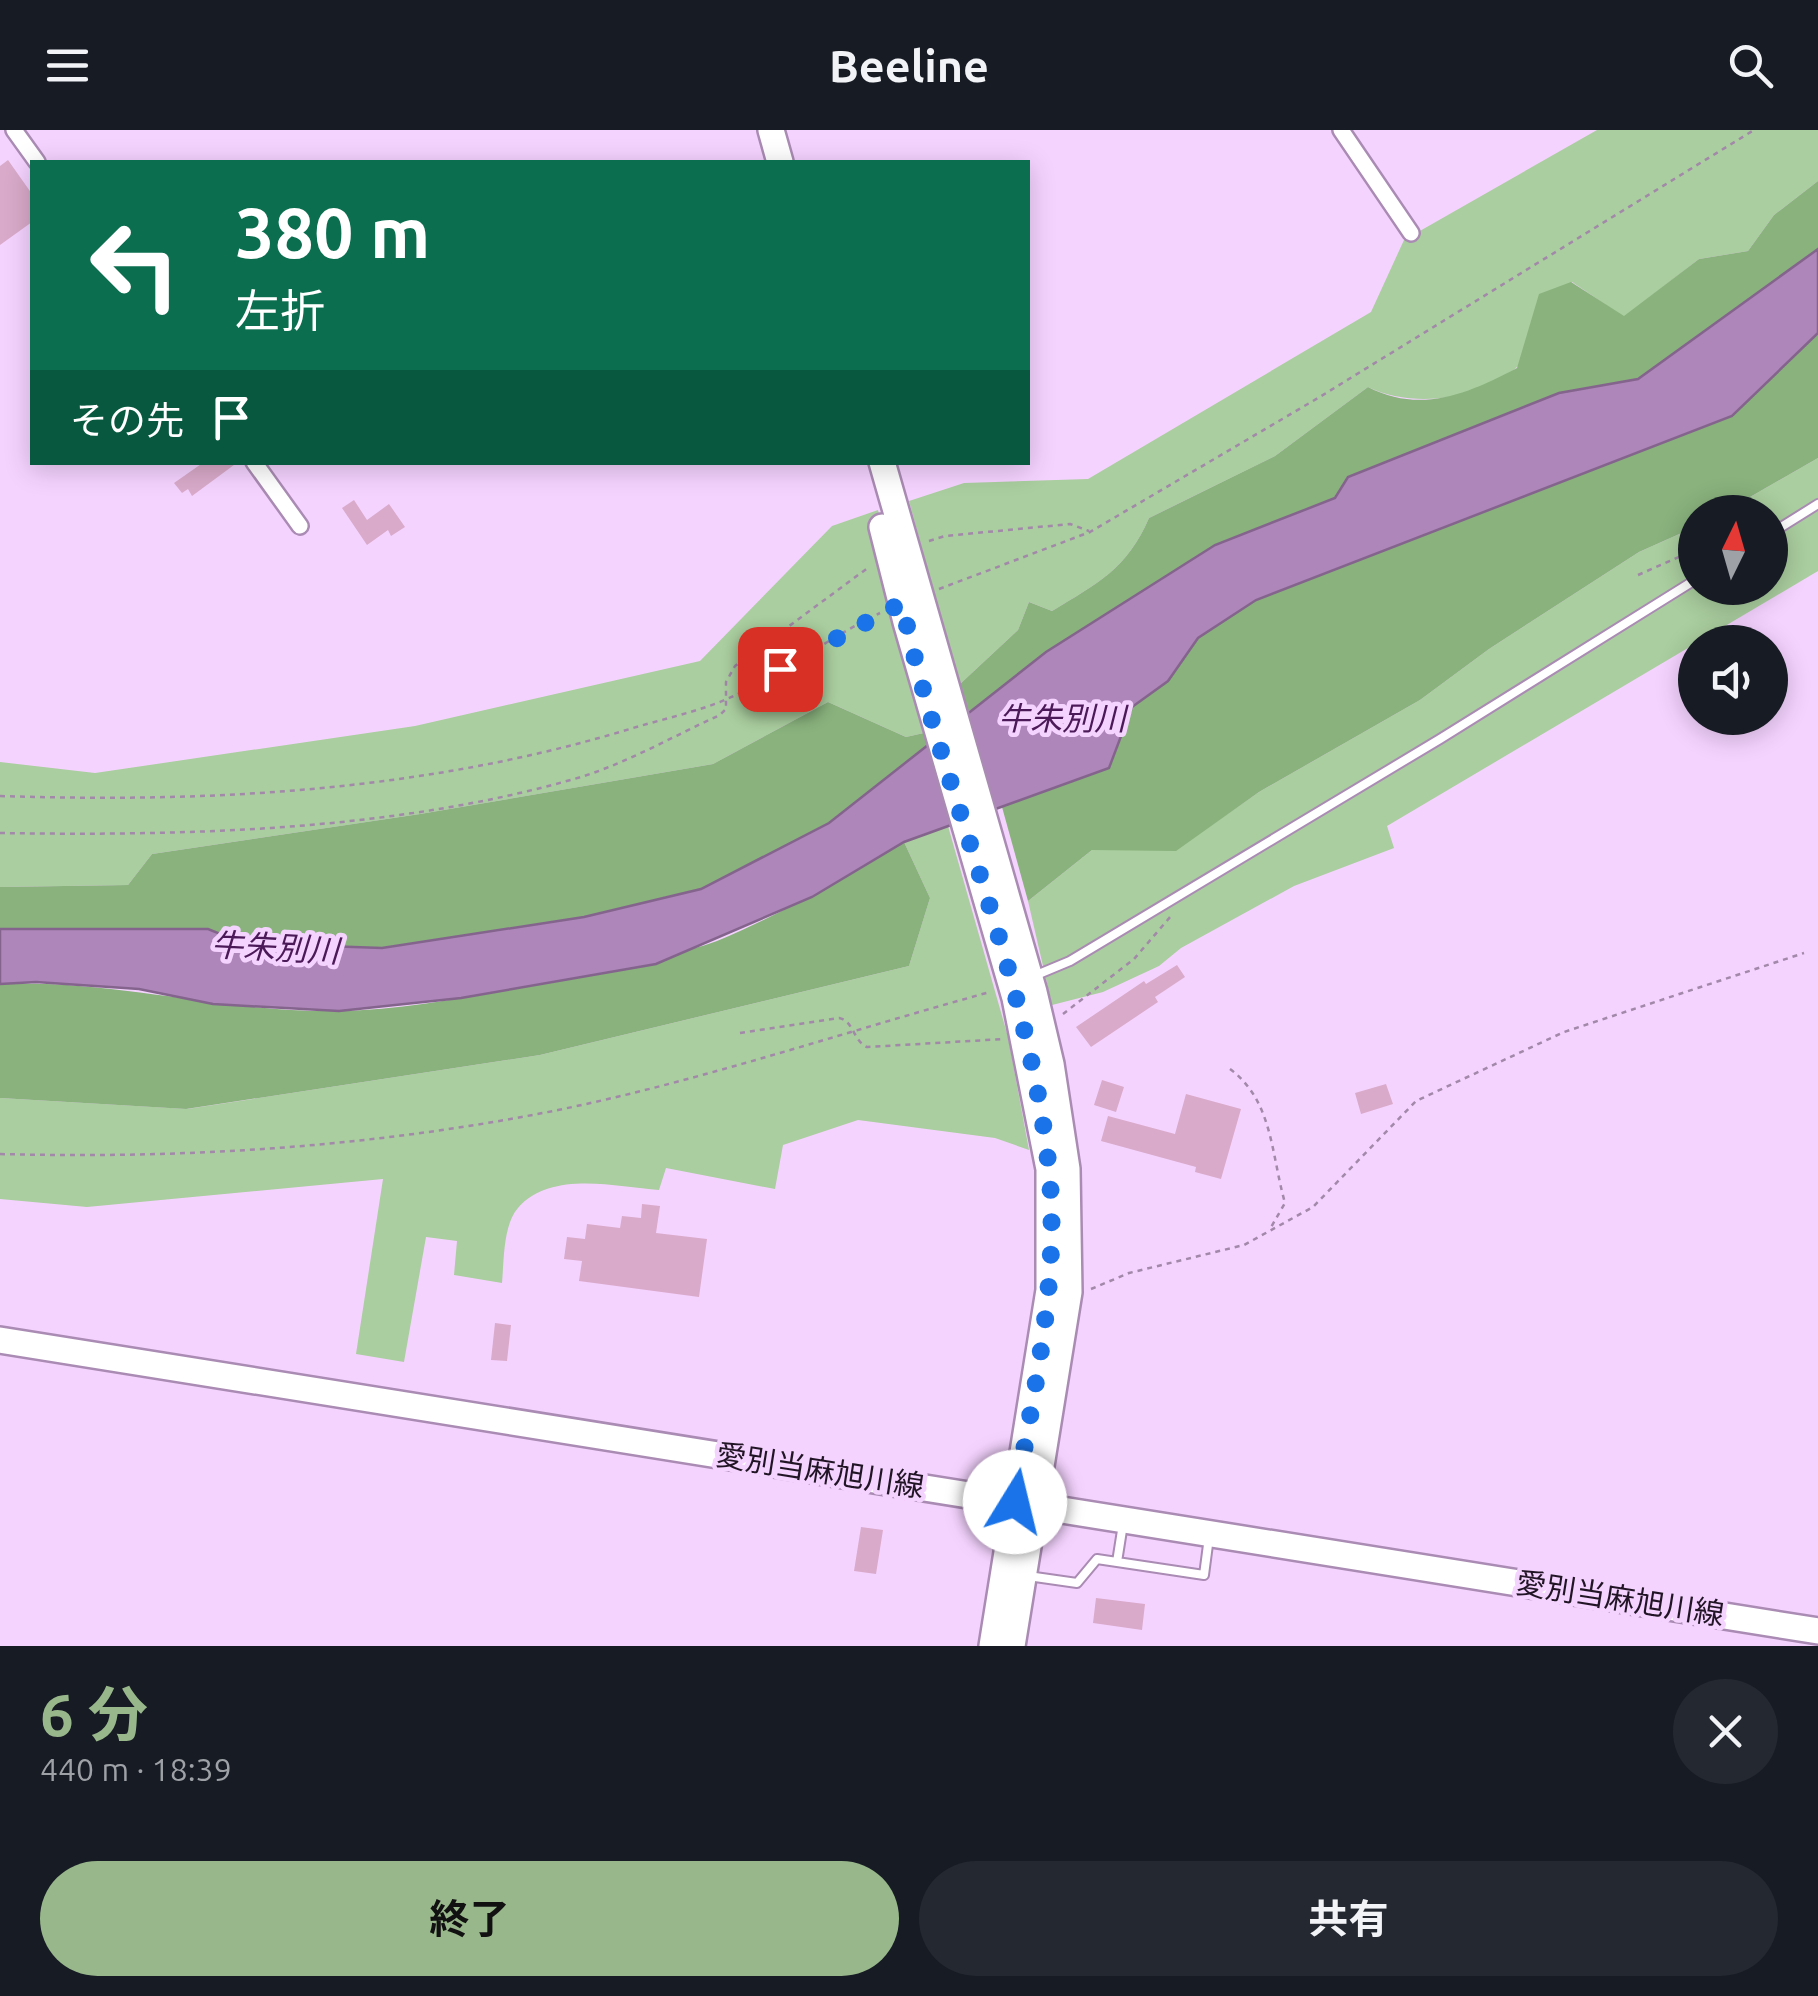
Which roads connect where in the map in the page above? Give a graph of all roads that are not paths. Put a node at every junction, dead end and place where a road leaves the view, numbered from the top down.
1 (14, 130) edge
2 (771, 130) edge
3 (789, 130) edge
4 (1341, 130) edge
5 (36, 160) edge
6 (779, 160) edge
7 (797, 160) edge
8 (1411, 233) dead end
9 (256, 465) edge
10 (865, 465) edge
11 (883, 465) edge
12 (1818, 504) edge
13 (1788, 523) edge
14 (300, 526) dead end
15 (1678, 590) edge
16 (912, 609) junction
17 (1021, 982) junction
18 (0, 1340) edge
19 (1024, 1504) junction
20 (1124, 1520) junction
21 (1210, 1532) junction
22 (1118, 1562) junction
23 (1024, 1576) junction
24 (1818, 1632) edge
25 (992, 1646) edge
26 (1012, 1646) edge

1 - 5 street
2 - 6 main road
3 - 7 main road
4 - 8 street
9 - 14 street
10 - 16 main road
11 - 16 main road
12 - 13 lane
15 - 17 lane
16 - 17 main road
17 - 19 main road
17 - 19 main road
18 - 19 main road, 愛別当麻旭川線
19 - 20 main road, 愛別当麻旭川線
19 - 23 main road
19 - 25 main road
20 - 21 main road, 愛別当麻旭川線
20 - 22 lane
21 - 22 lane
21 - 24 main road, 愛別当麻旭川線
22 - 23 lane
23 - 26 main road

